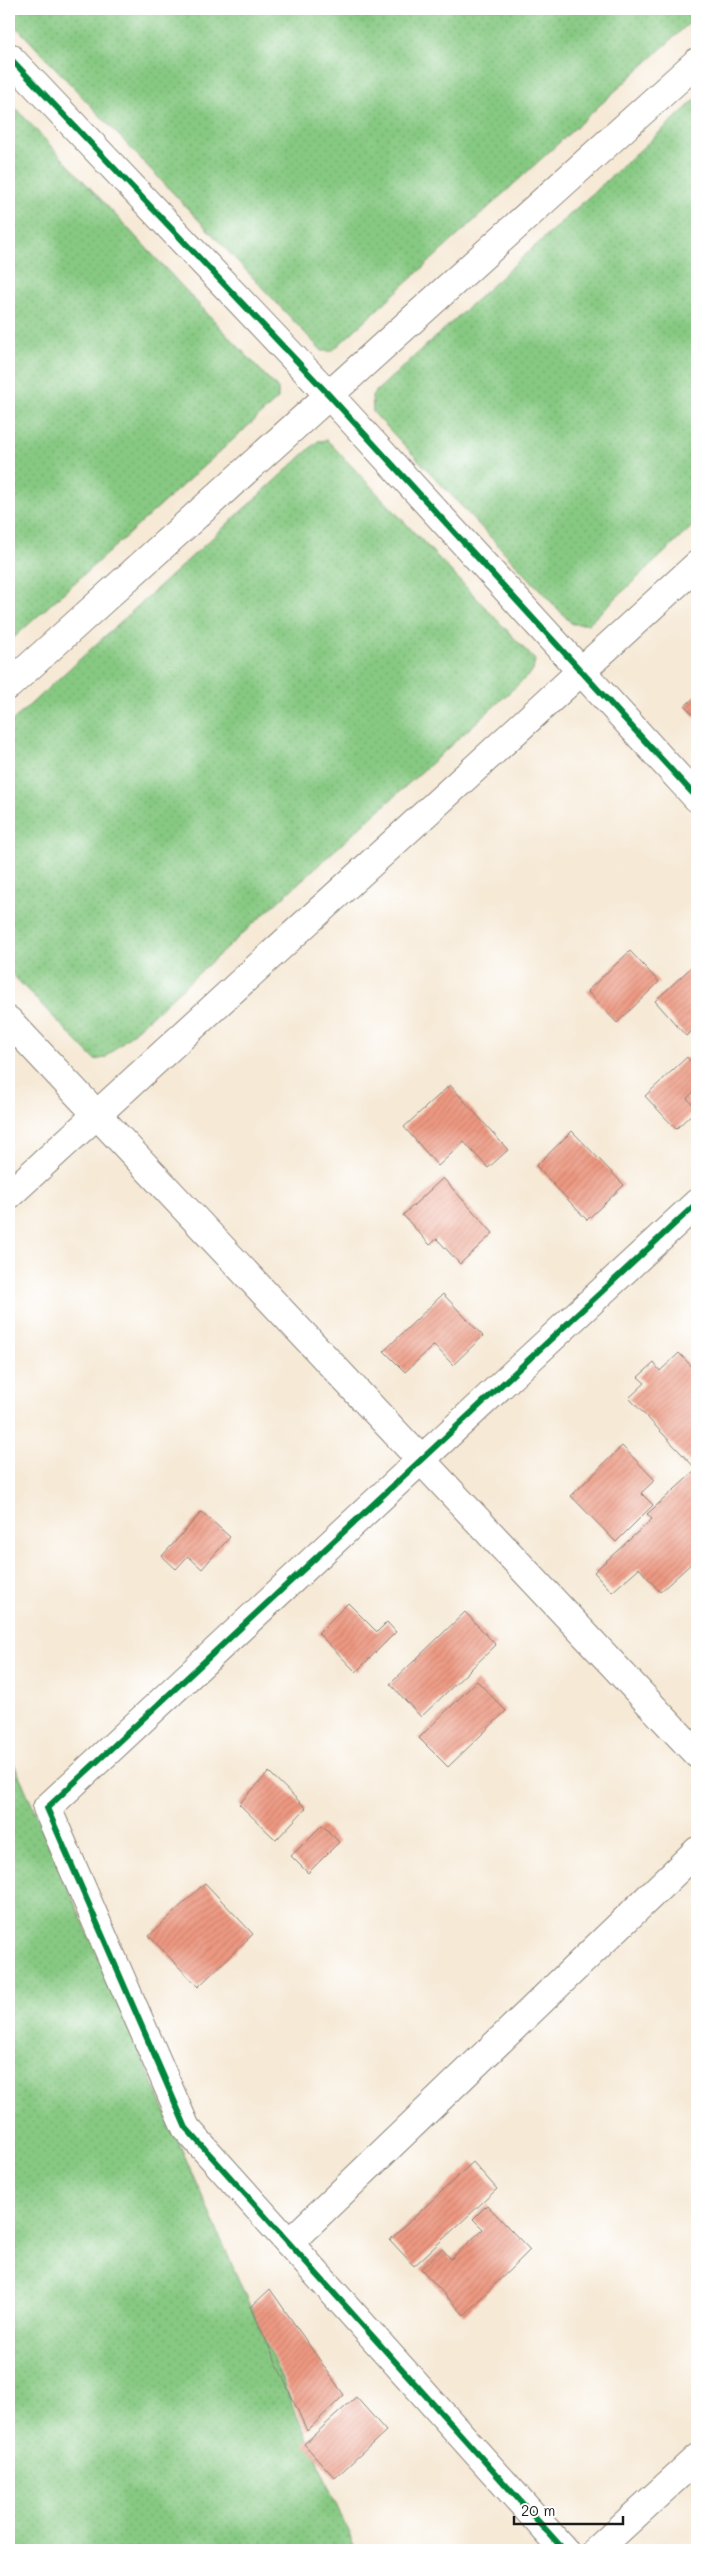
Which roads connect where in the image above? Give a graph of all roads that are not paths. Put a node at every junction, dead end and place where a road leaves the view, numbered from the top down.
1 (9, 57) edge
2 (697, 62) edge
3 (330, 395) junction
4 (697, 565) edge
5 (582, 670) junction
6 (9, 685) edge
7 (697, 798) edge
8 (9, 1021) edge
9 (95, 1116) junction
10 (9, 1195) edge
11 (697, 1203) edge
12 (421, 1461) junction
13 (697, 1754) edge
14 (697, 1851) edge
15 (289, 2243) junction
16 (697, 2458) edge
17 (564, 2550) edge
18 (597, 2550) edge

1 - 3 street
2 - 3 street
3 - 5 street
3 - 6 street
4 - 5 street
5 - 7 street
5 - 9 street
8 - 9 street
9 - 10 street
9 - 12 street
11 - 12 street
12 - 13 street
12 - 15 street
14 - 15 street
15 - 17 street
16 - 18 street

